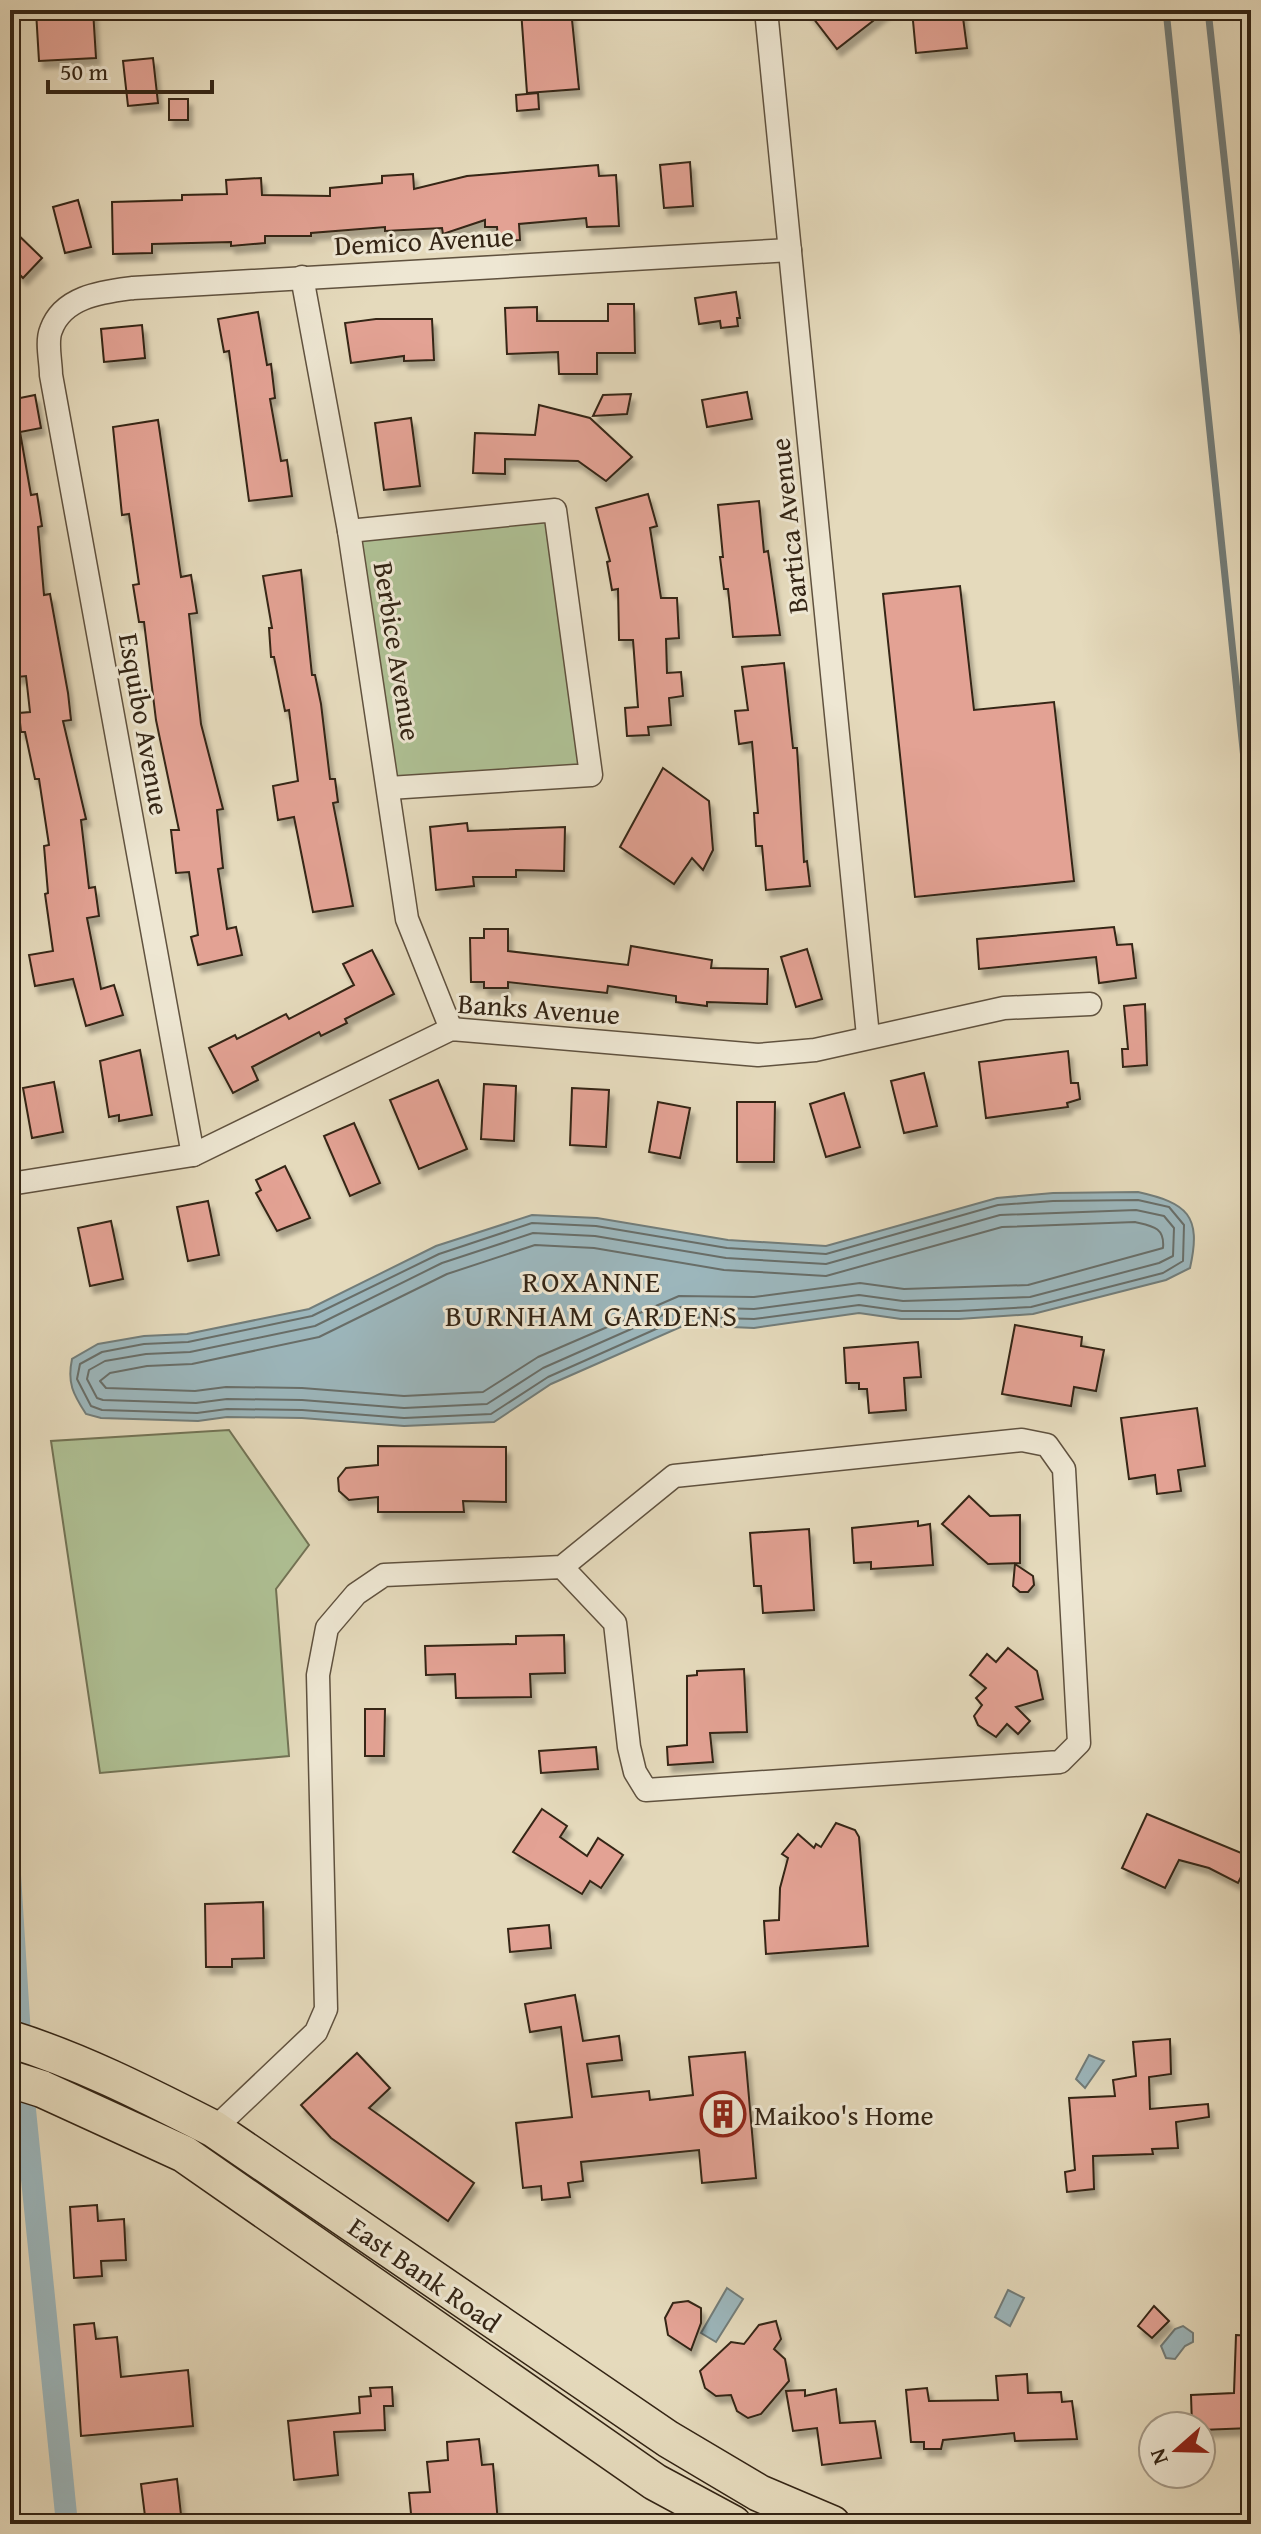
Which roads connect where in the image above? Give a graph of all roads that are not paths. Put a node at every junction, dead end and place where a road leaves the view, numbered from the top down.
1 (766, 10) edge
2 (790, 250) junction
3 (302, 277) junction
4 (65, 307) joint
5 (349, 531) junction
6 (389, 788) junction
7 (1090, 1004) dead end
8 (451, 1029) junction
9 (868, 1036) junction
10 (193, 1155) junction
11 (10, 1184) edge
12 (562, 1567) junction
13 (10, 2039) edge
14 (10, 2079) edge
15 (214, 2129) junction
16 (753, 2508) edge
17 (733, 2524) edge
18 (832, 2524) edge

1 - 2 street, Bartica Avenue
2 - 3 street, Demico Avenue
2 - 9 street, Bartica Avenue
3 - 4 street, Demico Avenue
3 - 5 street, Berbice Avenue
4 - 10 street, Esquibo Avenue
5 - 6 street, Berbice Avenue
5 - 6 street
6 - 8 street, Berbice Avenue
7 - 9 street, Banks Avenue
8 - 9 street, Banks Avenue
8 - 10 street, Banks Avenue
10 - 11 street, Banks Avenue
12 - 12 street
12 - 15 street
13 - 15 main road, East Bank Road
14 - 17 main road, East Bank Road
15 - 16 main road, East Bank Road
16 - 18 main road, East Bank Road

